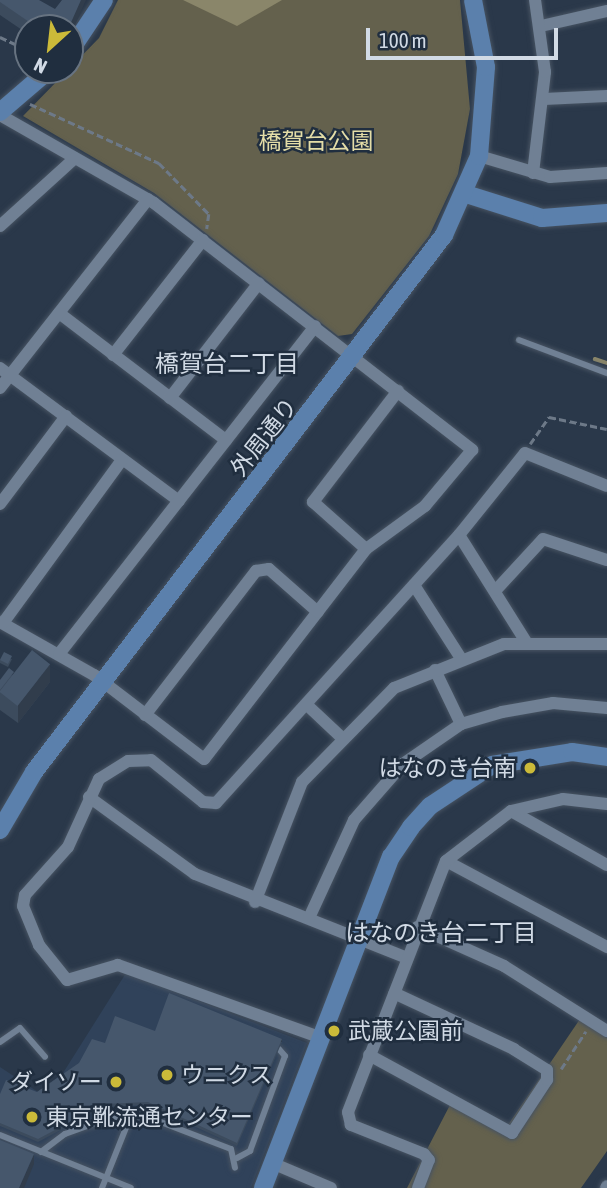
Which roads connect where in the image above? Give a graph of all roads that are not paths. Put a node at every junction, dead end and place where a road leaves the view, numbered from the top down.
1 (104, 0) edge
2 (473, 0) edge
3 (535, 0) edge
4 (607, 12) edge
5 (541, 26) junction
6 (84, 30) edge
7 (33, 84) edge
8 (607, 96) edge
9 (544, 99) junction
10 (0, 114) edge
11 (479, 156) junction
12 (75, 158) junction
13 (533, 173) junction
14 (607, 173) edge
15 (466, 194) junction
16 (148, 199) junction
17 (607, 213) edge
18 (0, 226) edge
19 (202, 239) junction
20 (259, 284) junction
21 (59, 313) junction
22 (315, 326) junction
23 (519, 340) dead end
24 (113, 355) junction
25 (356, 358) junction
26 (6, 371) edge
27 (607, 373) edge
28 (0, 388) edge
29 (398, 391) junction
30 (170, 398) junction
31 (66, 416) junction
32 (226, 440) junction
33 (122, 460) junction
34 (607, 486) edge
35 (179, 501) junction
36 (0, 504) edge
37 (459, 535) junction
38 (366, 549) junction
39 (607, 560) edge
40 (414, 585) junction
41 (496, 590) junction
42 (318, 612) junction
43 (1, 622) edge
44 (526, 642) junction
45 (607, 643) edge
46 (59, 654) junction
47 (460, 657) junction
48 (435, 670) junction
49 (105, 684) junction
50 (307, 705) junction
51 (607, 708) edge
52 (145, 715) junction
53 (461, 724) junction
54 (341, 737) junction
55 (607, 757) edge
56 (89, 797) junction
57 (607, 804) edge
58 (511, 811) junction
59 (0, 830) edge
60 (446, 861) junction
61 (607, 865) edge
62 (254, 902) junction
63 (309, 918) junction
64 (417, 927) junction
65 (358, 938) junction
66 (607, 947) edge
67 (407, 958) junction
68 (394, 993) junction
69 (607, 1031) edge
70 (319, 1037) junction
71 (0, 1042) edge
72 (279, 1049) edge
73 (369, 1055) junction
74 (45, 1057) dead end
75 (131, 1115) junction
76 (0, 1135) edge
77 (41, 1152) junction
78 (237, 1158) junction
79 (272, 1163) junction
80 (235, 1168) dead end
81 (106, 1178) junction
82 (317, 1185) edge
83 (102, 1188) edge
84 (131, 1188) edge
85 (263, 1188) edge
86 (331, 1188) edge
87 (418, 1188) edge

1 - 6 street
2 - 11 street, 外周通り
3 - 5 street
4 - 5 street
5 - 9 street
7 - 10 street
8 - 9 street
9 - 13 street
10 - 12 street
11 - 13 street
11 - 15 street, 外周通り
12 - 16 street
12 - 18 street
13 - 14 street
15 - 17 street
15 - 25 street, 外周通り
16 - 19 street
16 - 21 street
19 - 20 street
19 - 24 street
20 - 22 street
20 - 30 street
21 - 24 street
21 - 26 street
22 - 25 street
22 - 32 street
23 - 27 lane
24 - 30 street
25 - 29 street
25 - 49 street, 外周通り
26 - 28 street
26 - 31 street
29 - 38 street
29 - 38 street
30 - 32 street
31 - 33 street
31 - 36 street
32 - 35 street
33 - 35 street
33 - 43 street
34 - 37 street
35 - 46 street
37 - 40 street
37 - 41 street
38 - 42 street
39 - 41 street
40 - 47 street
40 - 50 street
41 - 44 street
42 - 52 street
42 - 52 street
43 - 46 street
44 - 45 street
44 - 47 street
46 - 49 street
47 - 48 street
48 - 53 street
48 - 54 street
49 - 52 street
49 - 59 street, 外周通り
50 - 54 street
50 - 56 street
51 - 53 street
53 - 63 street
54 - 62 street
55 - 65 street
56 - 62 street
56 - 70 street
57 - 58 street
58 - 60 street
58 - 61 street
60 - 64 street
60 - 66 street
62 - 63 street
63 - 65 street
64 - 67 street
64 - 69 street
65 - 67 street
65 - 70 street
67 - 68 street
68 - 73 street
68 - 73 street
70 - 79 street
71 - 74 lane
72 - 78 lane
73 - 87 street
75 - 77 lane
75 - 78 lane
75 - 81 lane
76 - 77 lane
77 - 81 lane
78 - 80 lane
79 - 82 street
79 - 85 street
81 - 83 lane
81 - 84 lane
82 - 86 street

